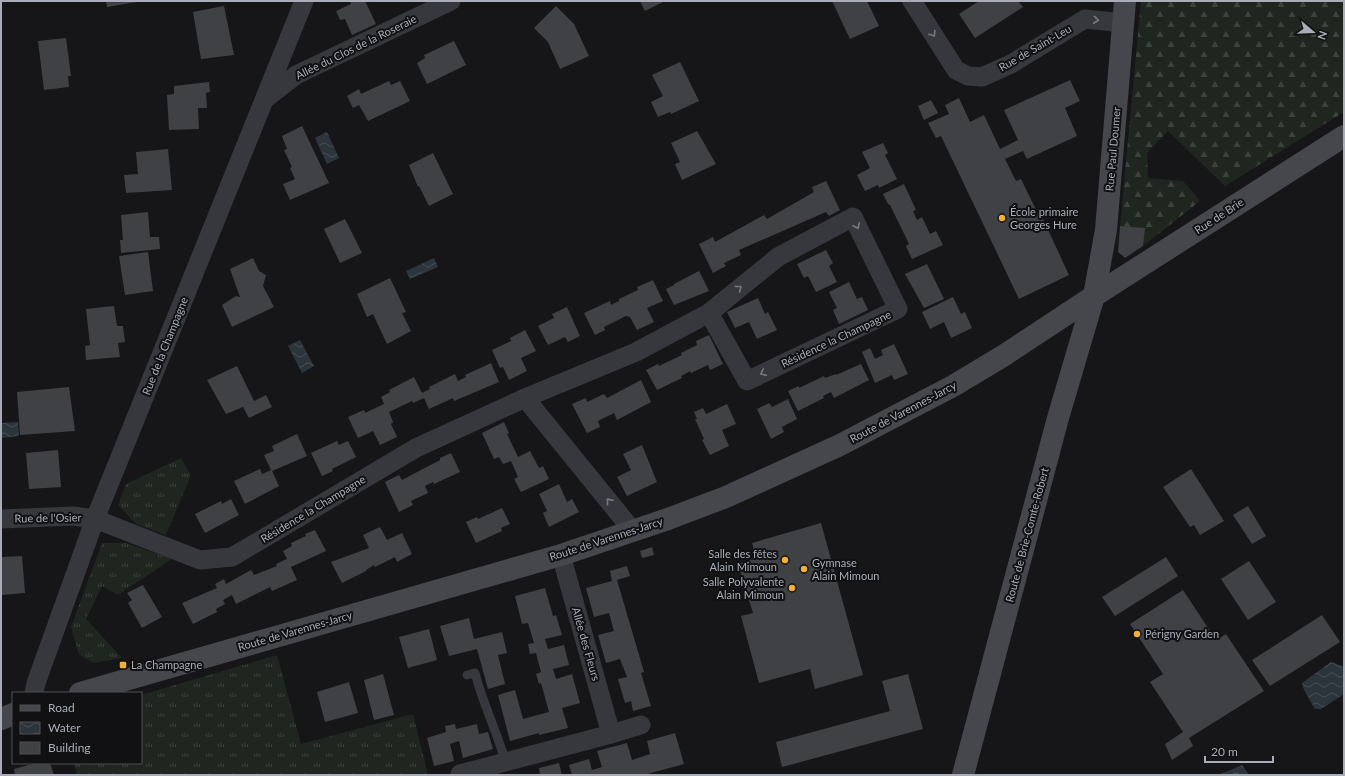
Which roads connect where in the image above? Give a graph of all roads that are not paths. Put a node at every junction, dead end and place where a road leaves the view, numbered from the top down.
1 (304, 1) edge
2 (451, 1) edge
3 (912, 1) edge
4 (1125, 1) edge
5 (1124, 23) junction
6 (265, 99) junction
7 (1344, 136) edge
8 (1094, 296) junction
9 (709, 313) junction
10 (525, 398) junction
11 (1, 519) edge
12 (95, 519) junction
13 (633, 531) junction
14 (561, 555) junction
15 (467, 675) dead end
16 (34, 692) edge
17 (83, 692) edge
18 (12, 714) edge
19 (1, 719) edge
20 (641, 725) dead end
21 (611, 734) junction
22 (506, 763) junction
23 (460, 774) edge
24 (963, 775) edge

1 - 6 street, Rue de la Champagne
2 - 6 street, Allée du Clos de la Roseraie
3 -> 5 street, Rue de Saint-Leu
4 - 5 street, Rue Paul Doumer
5 - 8 street, Rue Paul Doumer
6 - 12 street, Rue de la Champagne
7 - 8 street, Rue de Brie
8 - 13 street, Route de Varennes-Jarcy
8 - 24 street, Route de Brie-Comte-Robert
9 -> 9 street, Résidence la Champagne
9 - 10 street, Résidence la Champagne
10 - 12 street, Résidence la Champagne
13 -> 10 street
11 - 12 street, Rue de l'Osier
12 - 16 street, Rue de la Champagne
13 - 14 street, Route de Varennes-Jarcy
14 - 17 street, Route de Varennes-Jarcy
14 - 21 street, Allée des Fleurs
15 - 22 lane
18 - 19 street
20 - 21 street
21 - 22 street
22 - 23 street

